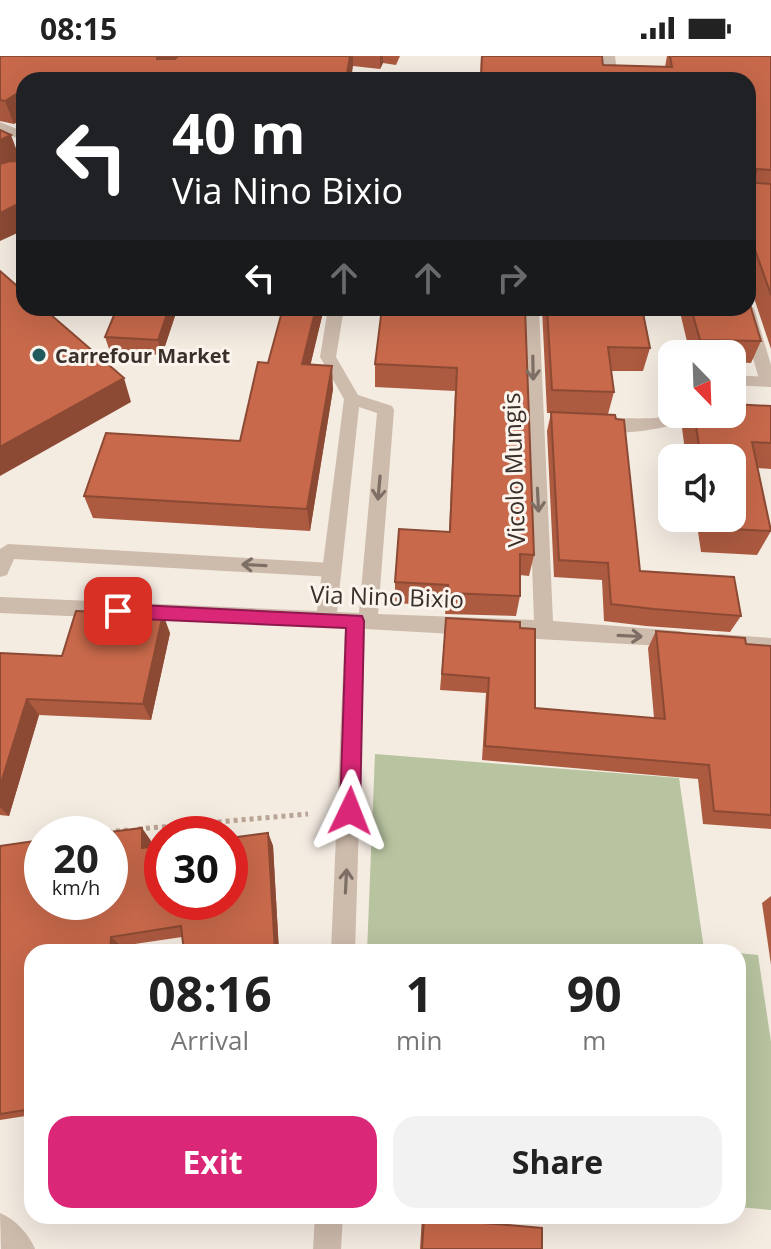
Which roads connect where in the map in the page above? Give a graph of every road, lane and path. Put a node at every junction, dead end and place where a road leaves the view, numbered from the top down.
1 (335, 316) edge
2 (532, 316) edge
3 (748, 316) edge
4 (746, 381) edge
5 (769, 382) edge
6 (352, 399) junction
7 (658, 423) edge
8 (577, 424) edge
9 (4, 551) edge
10 (0, 570) edge
11 (332, 570) junction
12 (0, 605) edge
13 (326, 620) junction
14 (362, 622) junction
15 (548, 630) junction
16 (771, 646) edge
17 (308, 814) dead end
18 (128, 830) edge
19 (343, 944) edge
20 (329, 1224) edge
21 (0, 1227) edge
22 (21, 1249) edge
23 (327, 1249) edge

1 - 6 street
2 -> 15 street, Vicolo Mungis
3 - 5 street
4 - 5 street
6 - 11 street
6 -> 14 street
7 - 8 street
9 - 10 street, Via Nino Bixio
11 -> 9 street, Via Nino Bixio
11 - 13 street
12 - 13 street, Via Nino Bixio
13 - 14 street, Via Nino Bixio
14 - 15 street, Via Nino Bixio
19 -> 14 street
15 -> 16 street, Via Nino Bixio
17 - 18 path
20 - 23 street
21 - 22 street

